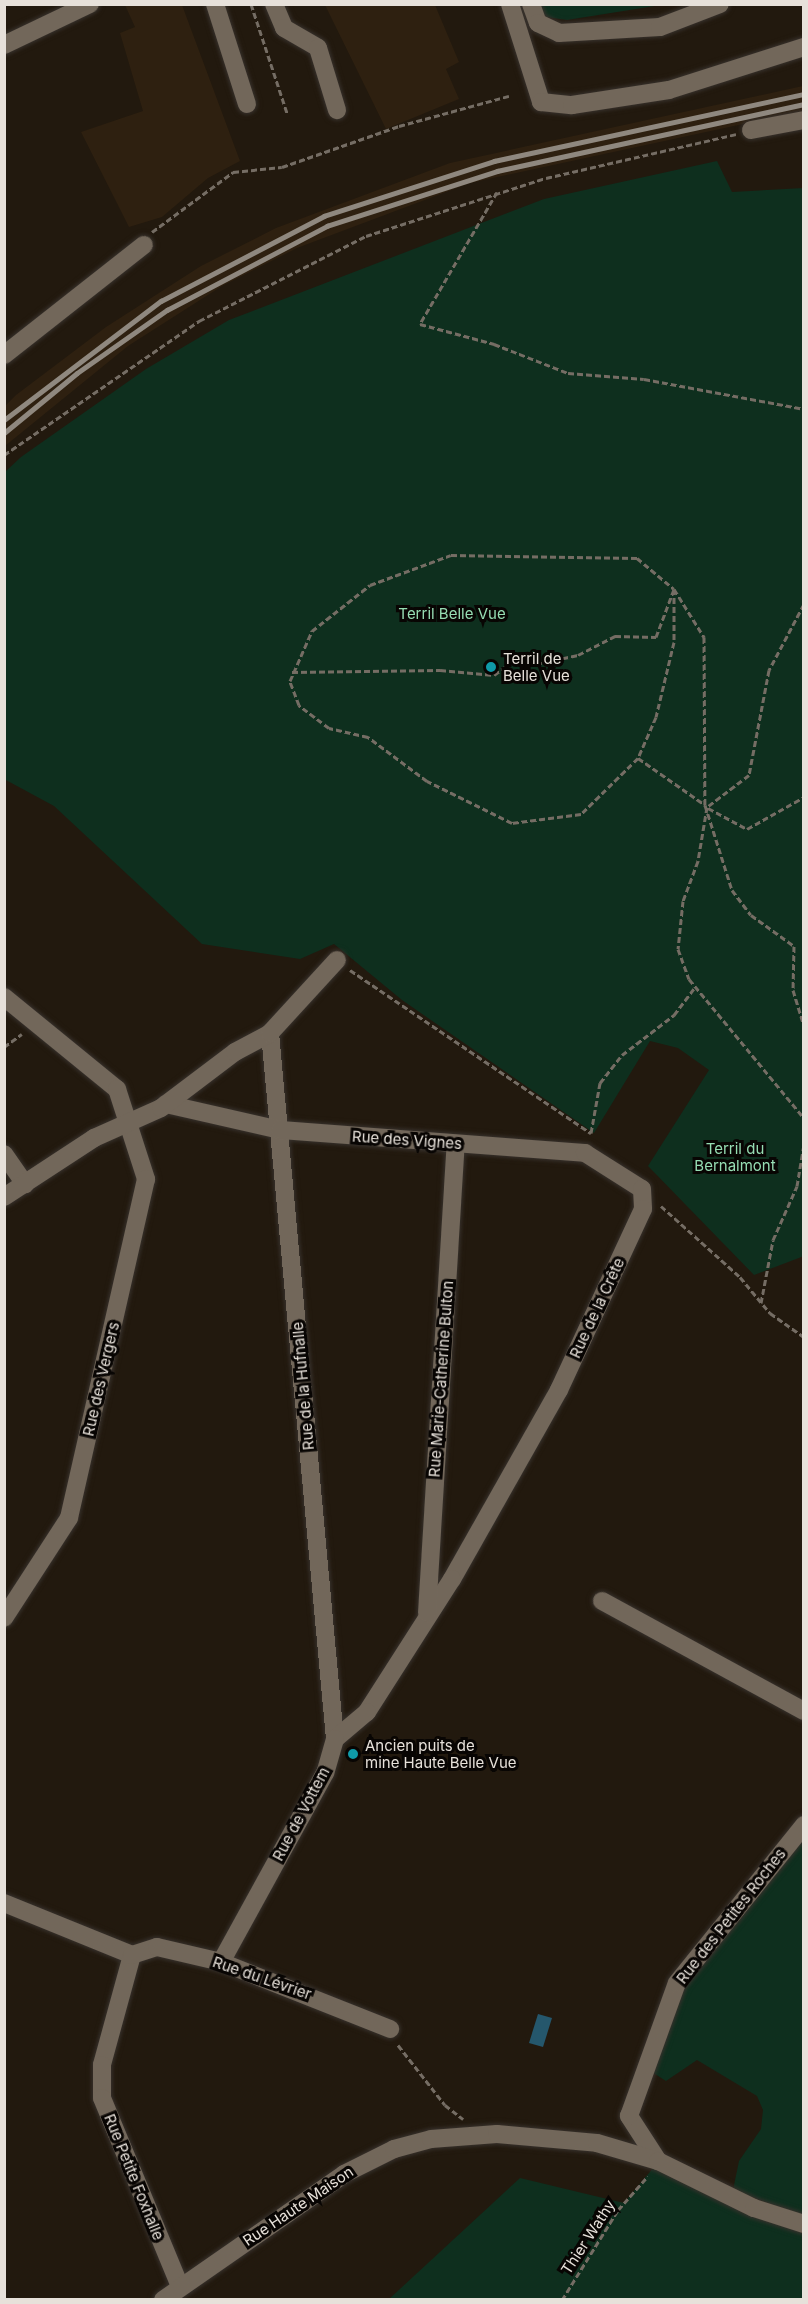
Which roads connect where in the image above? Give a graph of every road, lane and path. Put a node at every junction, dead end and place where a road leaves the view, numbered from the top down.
1 (90, 4) edge
2 (215, 4) edge
3 (251, 4) edge
4 (274, 4) edge
5 (510, 4) edge
6 (531, 4) edge
7 (720, 4) edge
8 (4, 45) edge
9 (804, 47) edge
10 (509, 96) dead end
11 (247, 104) dead end
12 (337, 110) dead end
13 (287, 113) dead end
14 (804, 120) edge
15 (751, 130) joint
16 (497, 192) junction
17 (144, 245) joint
18 (4, 355) edge
19 (804, 409) edge
20 (4, 455) edge
21 (674, 589) junction
22 (804, 604) edge
23 (292, 672) junction
24 (638, 758) junction
25 (804, 797) edge
26 (706, 806) junction
27 (337, 960) joint
28 (695, 987) junction
29 (4, 997) edge
30 (804, 1026) edge
31 (270, 1033) junction
32 (804, 1040) edge
33 (804, 1090) edge
34 (166, 1104) junction
35 (804, 1118) edge
36 (131, 1124) junction
37 (280, 1130) junction
38 (591, 1133) junction
39 (804, 1144) edge
40 (456, 1145) junction
41 (585, 1153) junction
42 (4, 1155) edge
43 (25, 1184) junction
44 (642, 1189) junction
45 (4, 1197) edge
46 (760, 1303) junction
47 (804, 1338) edge
48 (602, 1601) dead end
49 (427, 1613) junction
50 (4, 1618) edge
51 (804, 1711) edge
52 (335, 1739) junction
53 (804, 1825) edge
54 (4, 1903) edge
55 (132, 1955) junction
56 (221, 1962) junction
57 (390, 2029) joint
58 (479, 2134) junction
59 (658, 2161) junction
60 (804, 2224) edge
61 (180, 2286) junction
62 (163, 2300) edge
63 (562, 2300) edge

1 - 8 street
2 - 11 street
3 - 13 path
4 - 12 street
5 - 9 street
6 - 7 street
10 - 17 path
14 - 15 street
15 - 16 path
16 - 19 path
16 - 20 path
17 - 18 street
21 - 23 path
21 - 23 path
21 - 24 path
21 - 26 path
22 - 26 path
23 - 24 path
24 - 26 path
25 - 26 path
26 - 28 path
26 - 30 path
27 - 31 street
27 - 38 path
28 - 35 path
28 - 38 path
29 - 36 street, Rue des Vergers
31 - 34 street
31 - 37 street, Rue de la Hufnalle
32 - 33 path
34 - 36 street
34 - 37 street, Rue des Vignes
36 - 43 street
36 - 50 street, Rue des Vergers
37 - 40 street, Rue des Vignes
37 - 52 street, Rue de la Hufnalle
38 - 41 path
39 - 46 path
40 - 41 street, Rue des Vignes
40 - 49 street, Rue Marie-Catherine Bulton
41 - 44 street, Rue des Vignes
42 - 43 street
43 - 45 street
44 - 46 path
44 - 49 street, Rue de la Crête
46 - 47 path
48 - 51 street
49 - 52 street
52 - 56 street, Rue de Vottem
53 - 59 street, Rue des Petites Roches
54 - 55 street
55 - 56 street, Rue du Lévrier
55 - 61 street, Rue Petite Foxhalle
56 - 57 street, Rue du Lévrier
57 - 58 path
58 - 59 street, Rue Haute Maison
58 - 61 street, Rue Haute Maison
59 - 60 street
59 - 63 path, Thier Wathy
61 - 62 street, Rue Haute Maison

